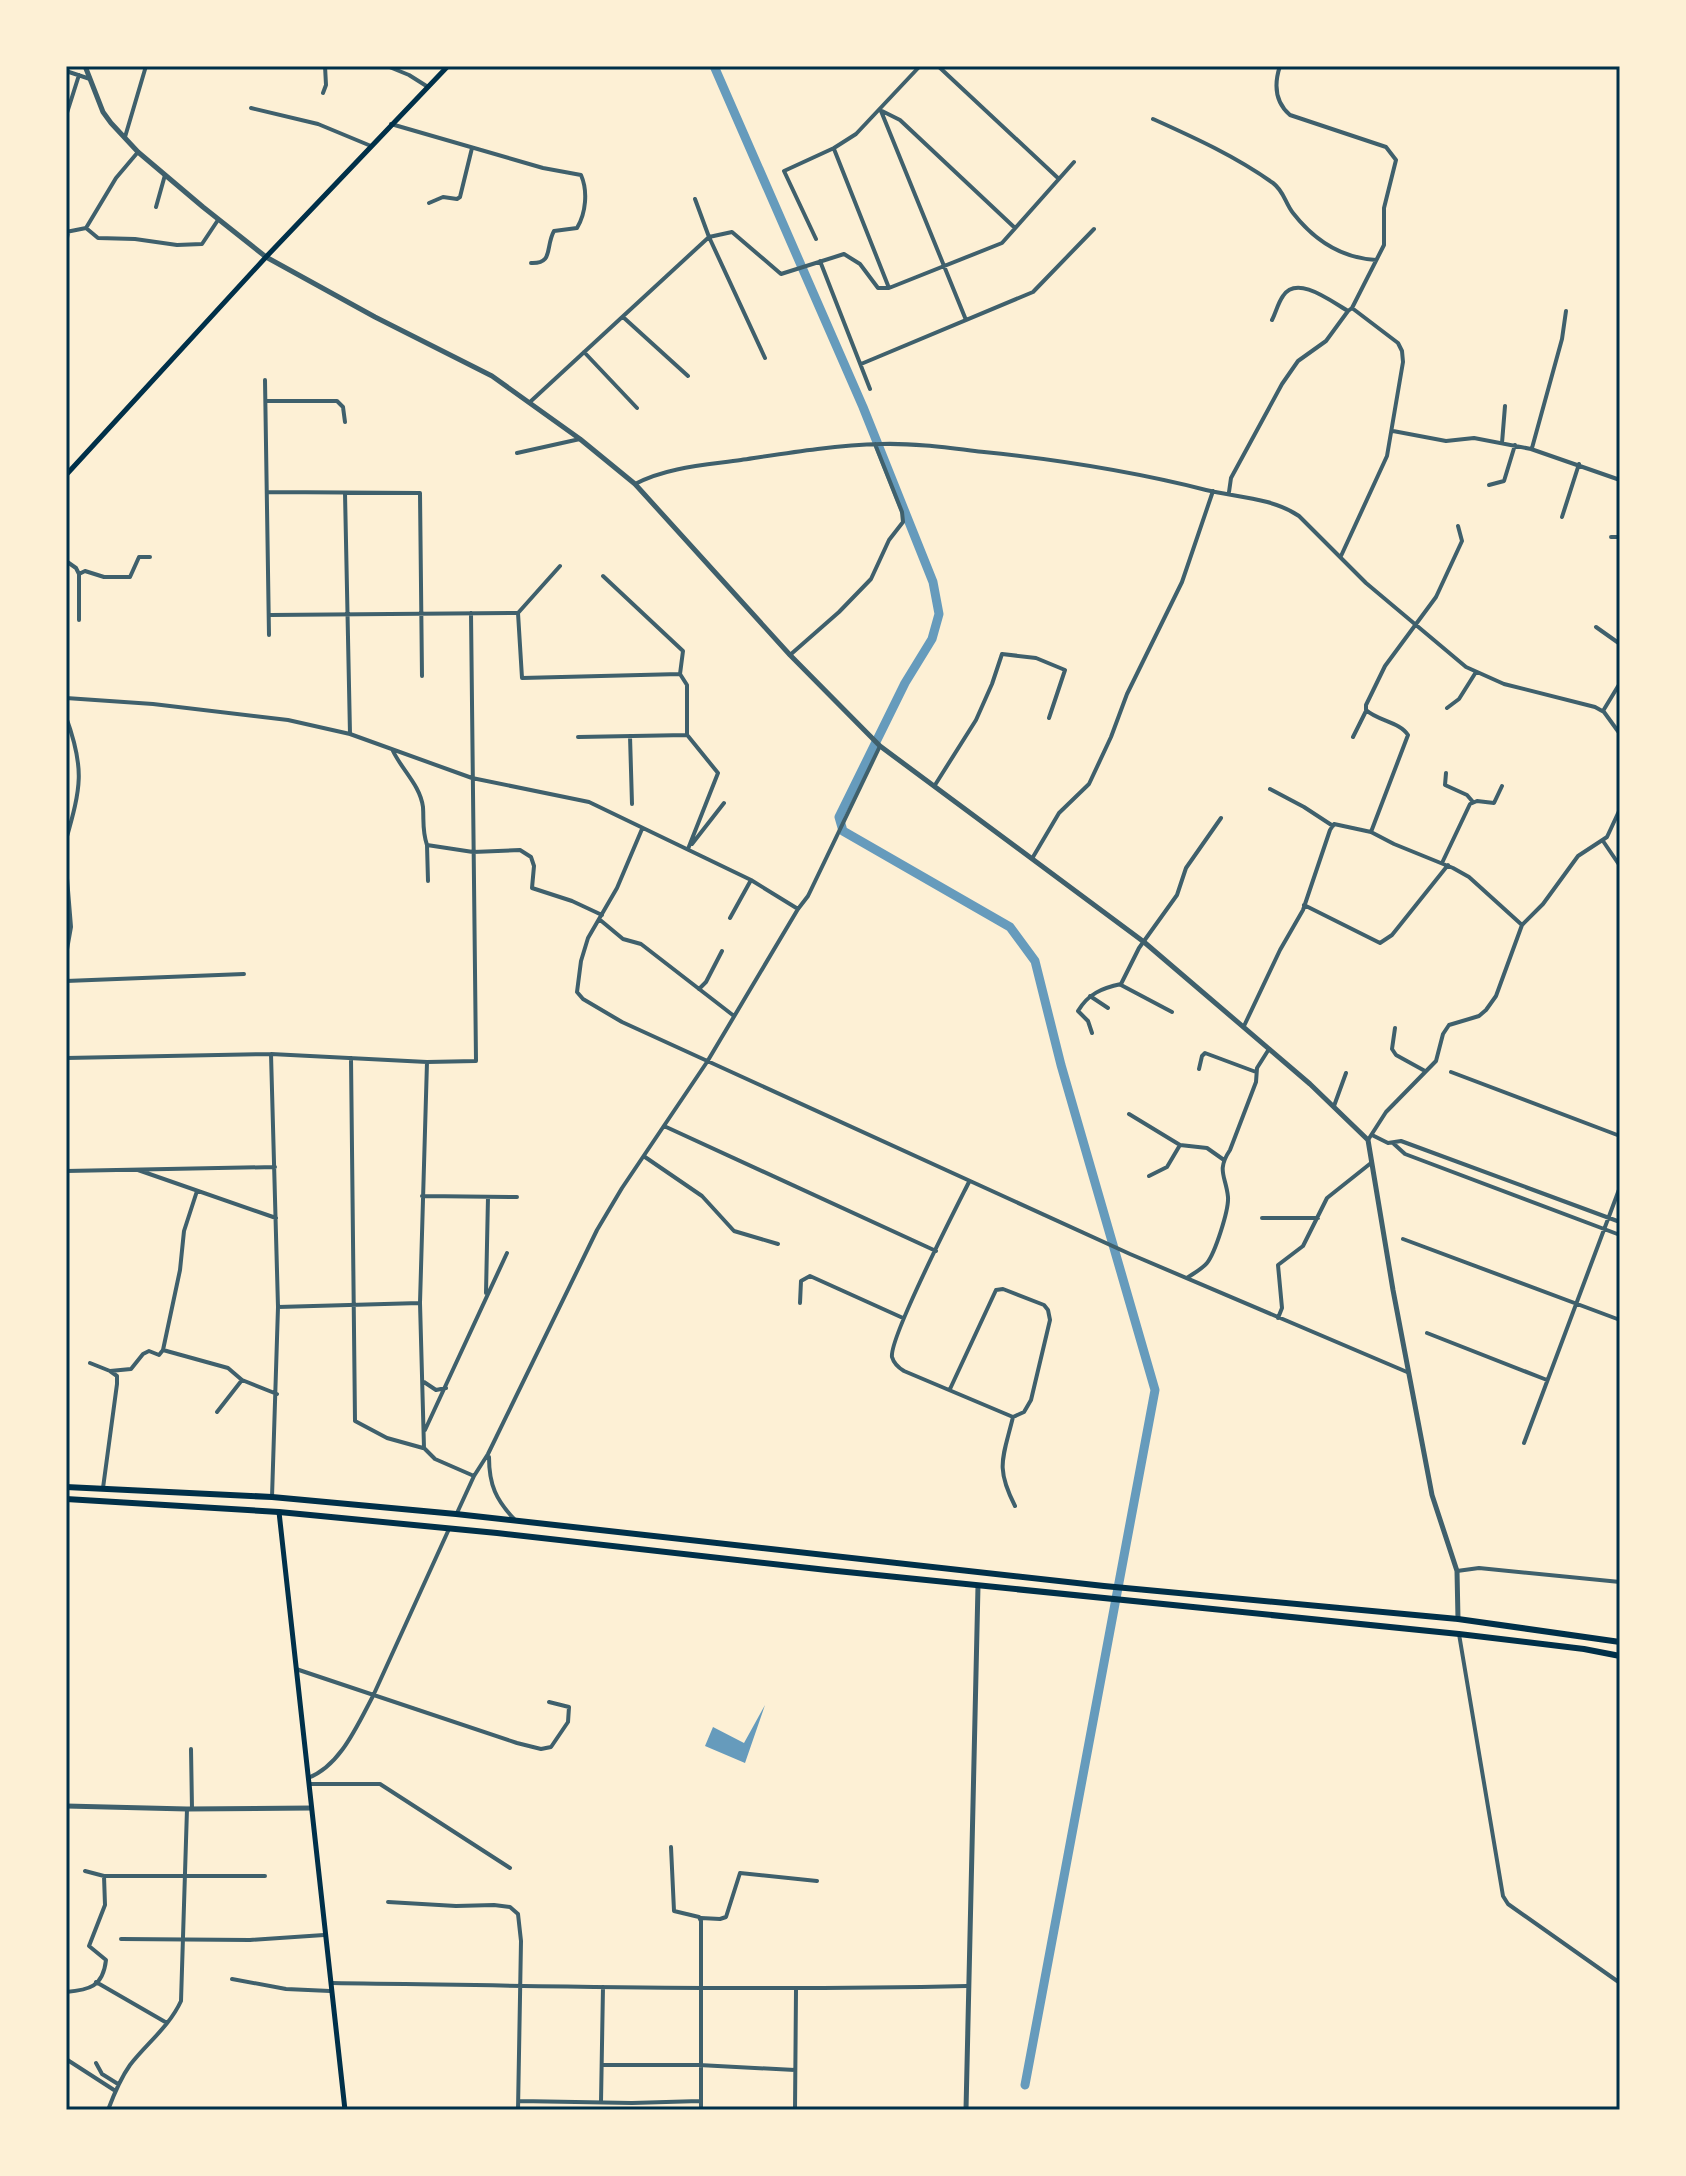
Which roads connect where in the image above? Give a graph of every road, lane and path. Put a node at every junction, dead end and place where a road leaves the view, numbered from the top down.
1 (85, 66) edge
2 (146, 66) edge
3 (325, 66) edge
4 (387, 66) edge
5 (448, 66) edge
6 (920, 66) edge
7 (938, 66) edge
8 (1280, 66) edge
9 (66, 71) edge
10 (79, 75) junction
11 (90, 79) junction
12 (428, 87) junction
13 (323, 93) dead end
14 (251, 108) dead end
15 (880, 110) junction
16 (66, 116) edge
17 (1153, 119) dead end
18 (391, 124) junction
19 (125, 137) junction
20 (372, 146) junction
21 (472, 148) junction
22 (834, 148) junction
23 (138, 152) junction
24 (1074, 162) dead end
25 (165, 175) junction
26 (1059, 179) junction
27 (695, 199) dead end
28 (429, 203) dead end
29 (156, 207) dead end
30 (218, 219) junction
31 (86, 228) junction
32 (1015, 228) junction
33 (1094, 229) dead end
34 (67, 232) edge
35 (709, 237) junction
36 (816, 239) dead end
37 (66, 244) edge
38 (266, 257) junction
39 (1376, 260) junction
40 (820, 261) junction
41 (531, 263) dead end
42 (943, 266) junction
43 (889, 288) junction
44 (1350, 309) junction
45 (1566, 311) dead end
46 (623, 317) junction
47 (966, 320) junction
48 (1272, 320) dead end
49 (584, 352) junction
50 (765, 358) dead end
51 (861, 364) junction
52 (688, 376) dead end
53 (265, 380) dead end
54 (870, 389) dead end
55 (266, 401) junction
56 (530, 402) junction
57 (1505, 406) dead end
58 (637, 408) dead end
59 (345, 422) dead end
60 (1393, 431) junction
61 (580, 439) junction
62 (1502, 443) junction
63 (878, 444) junction
64 (1515, 445) junction
65 (1531, 449) junction
66 (517, 453) dead end
67 (1579, 464) junction
68 (66, 475) edge
69 (1620, 480) edge
70 (635, 484) junction
71 (1489, 485) dead end
72 (1213, 491) junction
73 (267, 492) junction
74 (345, 492) junction
75 (1229, 492) junction
76 (1562, 517) dead end
77 (1458, 526) dead end
78 (1611, 537) dead end
79 (1620, 537) edge
80 (1341, 556) junction
81 (150, 557) dead end
82 (66, 561) edge
83 (560, 566) dead end
84 (79, 574) junction
85 (603, 576) dead end
86 (421, 613) junction
87 (471, 613) junction
88 (518, 613) junction
89 (347, 614) junction
90 (270, 615) junction
91 (79, 620) dead end
92 (1416, 625) junction
93 (1596, 627) dead end
94 (269, 635) dead end
95 (1620, 644) edge
96 (790, 655) junction
97 (1476, 672) junction
98 (680, 674) junction
99 (422, 676) dead end
100 (1620, 683) edge
101 (66, 698) edge
102 (1447, 708) dead end
103 (1366, 710) junction
104 (1603, 711) junction
105 (66, 717) edge
106 (1049, 718) dead end
107 (350, 734) junction
108 (1620, 734) edge
109 (687, 735) junction
110 (630, 736) junction
111 (578, 737) dead end
112 (1353, 737) dead end
113 (879, 746) junction
114 (392, 748) junction
115 (1446, 773) dead end
116 (472, 778) junction
117 (935, 785) junction
118 (1502, 786) dead end
119 (1270, 789) dead end
120 (1473, 802) junction
121 (724, 803) dead end
122 (632, 804) dead end
123 (1620, 809) edge
124 (1221, 818) dead end
125 (1333, 826) junction
126 (642, 829) junction
127 (1371, 832) junction
128 (66, 840) edge
129 (1603, 841) junction
130 (427, 845) junction
131 (688, 849) junction
132 (473, 852) junction
133 (1033, 857) junction
134 (1445, 864) junction
135 (66, 866) edge
136 (1620, 866) edge
137 (751, 880) junction
138 (428, 881) dead end
139 (1304, 905) junction
140 (798, 909) junction
141 (600, 917) junction
142 (730, 918) dead end
143 (1522, 925) junction
144 (1144, 942) junction
145 (722, 951) dead end
146 (66, 955) edge
147 (244, 974) dead end
148 (66, 981) edge
149 (1121, 984) junction
150 (699, 989) junction
151 (1090, 996) junction
152 (1108, 1008) dead end
153 (1172, 1012) dead end
154 (734, 1016) junction
155 (1244, 1026) junction
156 (1395, 1028) dead end
157 (1092, 1033) dead end
158 (1269, 1049) junction
159 (271, 1054) junction
160 (66, 1058) edge
161 (351, 1058) junction
162 (427, 1062) junction
163 (707, 1062) junction
164 (1199, 1069) dead end
165 (1426, 1071) junction
166 (1256, 1072) junction
167 (1451, 1072) dead end
168 (1346, 1073) dead end
169 (1334, 1106) junction
170 (1129, 1114) dead end
171 (664, 1126) junction
172 (1620, 1136) edge
173 (1370, 1138) junction
174 (1394, 1144) junction
175 (1180, 1145) junction
176 (645, 1157) junction
177 (1224, 1160) junction
178 (1371, 1163) junction
179 (275, 1167) junction
180 (135, 1169) junction
181 (66, 1171) edge
182 (1149, 1176) dead end
183 (969, 1182) junction
184 (1620, 1187) edge
185 (197, 1191) junction
186 (422, 1196) junction
187 (488, 1197) junction
188 (517, 1197) dead end
189 (276, 1218) junction
190 (1262, 1218) dead end
191 (1318, 1218) junction
192 (1609, 1218) junction
193 (1620, 1222) edge
194 (1604, 1230) junction
195 (1620, 1235) edge
196 (1403, 1239) dead end
197 (778, 1244) dead end
198 (936, 1251) junction
199 (507, 1253) dead end
200 (1187, 1278) junction
201 (486, 1295) junction
202 (420, 1303) junction
203 (800, 1303) dead end
204 (1575, 1303) junction
205 (355, 1305) junction
206 (278, 1307) junction
207 (903, 1318) junction
208 (1278, 1318) junction
209 (1620, 1320) edge
210 (1427, 1333) dead end
211 (163, 1350) junction
212 (90, 1363) dead end
213 (110, 1371) junction
214 (1410, 1373) junction
215 (242, 1380) junction
216 (1548, 1380) junction
217 (423, 1382) junction
218 (446, 1388) junction
219 (950, 1389) junction
220 (277, 1394) junction
221 (217, 1412) dead end
222 (1013, 1417) junction
223 (424, 1432) junction
224 (1524, 1443) dead end
225 (424, 1448) junction
226 (488, 1454) junction
227 (474, 1476) junction
228 (66, 1487) edge
229 (103, 1489) junction
230 (272, 1497) junction
231 (66, 1499) edge
232 (1015, 1506) dead end
233 (279, 1512) junction
234 (456, 1514) junction
235 (516, 1521) junction
236 (449, 1529) junction
237 (692, 1539) junction
238 (690, 1554) junction
239 (1457, 1571) junction
240 (1620, 1582) edge
241 (978, 1586) junction
242 (1458, 1619) junction
243 (1459, 1634) junction
244 (1620, 1642) edge
245 (1620, 1656) edge
246 (296, 1669) junction
247 (373, 1696) junction
248 (549, 1702) dead end
249 (191, 1749) dead end
250 (309, 1781) junction
251 (66, 1806) edge
252 (311, 1808) junction
253 (190, 1809) junction
254 (671, 1847) dead end
255 (510, 1868) dead end
256 (85, 1871) dead end
257 (104, 1876) junction
258 (265, 1876) dead end
259 (186, 1878) junction
260 (817, 1881) dead end
261 (388, 1902) dead end
262 (699, 1917) junction
263 (324, 1935) junction
264 (121, 1939) dead end
265 (183, 1939) junction
266 (232, 1979) dead end
267 (96, 1982) junction
268 (329, 1983) junction
269 (1620, 1983) edge
270 (519, 1986) junction
271 (703, 1986) junction
272 (967, 1986) junction
273 (603, 1987) junction
274 (796, 1990) junction
275 (330, 1991) junction
276 (66, 1992) edge
277 (168, 2023) junction
278 (66, 2059) edge
279 (96, 2063) dead end
280 (602, 2065) junction
281 (699, 2065) junction
282 (795, 2070) junction
283 (118, 2084) junction
284 (115, 2091) junction
285 (518, 2101) junction
286 (700, 2101) junction
287 (601, 2102) junction
288 (108, 2110) edge
289 (345, 2110) edge
290 (518, 2110) edge
291 (701, 2110) edge
292 (795, 2110) edge
293 (966, 2110) edge

1 - 11 street
2 - 19 street
3 - 13 street
4 - 12 street
5 - 12 main road
6 - 15 street
7 - 26 street
8 - 39 street
9 - 10 street
10 - 11 street
10 - 16 street
11 - 19 street
12 - 18 main road
14 - 20 street
15 - 22 street
15 - 32 street
15 - 42 street
17 - 39 street
18 - 20 main road
18 - 21 street
19 - 23 street
20 - 38 main road
21 - 28 street
21 - 41 street
22 - 36 street
22 - 43 street
23 - 25 street
23 - 31 street
24 - 26 street
25 - 29 street
25 - 30 street
26 - 32 street
27 - 35 street
30 - 31 street
30 - 38 street
31 - 34 street
32 - 42 street
33 - 47 street
34 - 37 street
35 - 40 street
35 - 46 street
35 - 50 street
38 - 56 street
38 - 68 main road
39 - 44 street
40 - 43 street
40 - 51 street
42 - 43 street
42 - 47 street
44 - 48 street
44 - 60 street
44 - 75 street
45 - 65 street
46 - 49 street
46 - 52 street
47 - 51 street
49 - 56 street
49 - 58 street
51 - 54 street
53 - 55 street
55 - 59 street
55 - 73 street
56 - 61 street
57 - 62 street
60 - 62 street
60 - 80 street
61 - 66 street
61 - 70 street
62 - 64 street
63 - 70 street
63 - 72 street
63 - 96 street
64 - 65 street
64 - 71 street
65 - 67 street
67 - 69 street
67 - 76 street
70 - 96 street
72 - 75 street
72 - 133 street
73 - 74 street
73 - 90 street
74 - 86 street
74 - 89 street
75 - 80 street
77 - 92 street
78 - 79 street
80 - 92 street
81 - 84 street
82 - 84 street
83 - 88 street
84 - 91 street
85 - 98 street
86 - 87 street
86 - 89 street
86 - 99 street
87 - 88 street
87 - 116 street
88 - 98 street
89 - 90 street
89 - 107 street
90 - 94 street
92 - 97 street
92 - 103 street
93 - 95 street
96 - 113 street
97 - 102 street
97 - 104 street
98 - 109 street
100 - 104 street
101 - 107 street
103 - 112 street
103 - 127 street
104 - 108 street
105 - 128 street
106 - 117 street
107 - 114 street
109 - 110 street
109 - 131 street
110 - 111 street
110 - 122 street
113 - 117 street
113 - 140 street
114 - 116 street
114 - 130 street
115 - 120 street
116 - 126 street
116 - 132 street
117 - 133 street
118 - 120 street
119 - 125 street
120 - 134 street
121 - 131 street
123 - 129 street
124 - 144 street
125 - 127 street
125 - 139 street
126 - 131 street
126 - 141 street
127 - 134 street
129 - 136 street
129 - 143 street
130 - 132 street
130 - 138 street
131 - 137 street
132 - 141 street
132 - 162 street
133 - 144 street
134 - 139 street
134 - 143 street
135 - 146 street
137 - 140 street
137 - 142 street
139 - 155 street
140 - 154 street
141 - 150 street
141 - 163 street
143 - 165 street
144 - 149 street
144 - 155 street
145 - 150 street
147 - 148 street
149 - 151 street
149 - 153 street
150 - 154 street
151 - 152 street
151 - 157 street
154 - 163 street
155 - 158 street
156 - 165 street
158 - 166 street
158 - 169 street
159 - 160 street
159 - 161 street
159 - 179 street
161 - 162 street
161 - 205 street
162 - 186 street
163 - 171 street
163 - 183 street
164 - 166 street
165 - 173 street
166 - 177 street
167 - 172 street
168 - 169 street
169 - 173 street
170 - 175 street
171 - 176 street
171 - 198 street
173 - 174 street
173 - 178 street
174 - 192 street
174 - 194 street
175 - 177 street
175 - 182 street
176 - 197 street
176 - 226 street
177 - 200 street
178 - 191 street
178 - 214 street
179 - 180 street
179 - 189 street
180 - 181 street
180 - 185 street
183 - 198 street
183 - 200 street
184 - 192 street
185 - 189 street
185 - 211 street
186 - 187 street
186 - 202 street
187 - 188 street
187 - 201 street
189 - 206 street
190 - 191 street
191 - 208 street
192 - 193 street
192 - 194 street
194 - 195 street
194 - 204 street
196 - 204 street
198 - 207 street
199 - 201 street
200 - 208 street
201 - 218 street
202 - 205 street
202 - 217 street
203 - 207 street
204 - 209 street
204 - 216 street
205 - 206 street
205 - 225 street
206 - 220 street
207 - 219 street
208 - 214 street
210 - 216 street
211 - 213 street
211 - 215 street
212 - 213 street
213 - 229 street
214 - 239 street
215 - 220 street
215 - 221 street
216 - 224 street
217 - 218 street
217 - 223 street
218 - 223 street
219 - 222 street
219 - 222 street
220 - 230 street
222 - 232 street
223 - 225 street
225 - 227 street
226 - 227 street
226 - 235 street
227 - 234 street
228 - 229 highway
229 - 230 highway
230 - 233 highway
230 - 234 highway
231 - 233 highway
233 - 236 highway
233 - 246 main road
234 - 235 highway
235 - 237 highway
236 - 238 highway
236 - 247 street
237 - 238 highway
237 - 242 highway
238 - 241 highway
239 - 240 street
239 - 242 street
241 - 243 highway
241 - 272 street
242 - 243 highway
242 - 244 highway
243 - 245 highway
243 - 269 street
246 - 247 street
246 - 250 main road
247 - 248 street
247 - 250 street
249 - 253 street
250 - 252 main road
250 - 255 street
251 - 253 street
252 - 253 street
252 - 263 main road
253 - 259 street
254 - 262 street
256 - 257 street
257 - 259 street
257 - 267 street
258 - 259 street
259 - 265 street
260 - 262 street
261 - 270 street
262 - 271 street
263 - 265 street
263 - 268 main road
264 - 265 street
265 - 277 street
266 - 275 street
267 - 276 street
267 - 277 street
268 - 270 street
268 - 275 main road
270 - 273 street
270 - 285 street
271 - 273 street
271 - 274 street
271 - 281 street
272 - 274 street
272 - 293 street
273 - 280 street
274 - 282 street
275 - 289 main road
277 - 283 street
278 - 284 street
279 - 283 street
280 - 281 street
280 - 287 street
281 - 282 street
281 - 286 street
282 - 292 street
283 - 284 street
284 - 288 street
285 - 287 street
285 - 290 street
286 - 287 street
286 - 291 street

